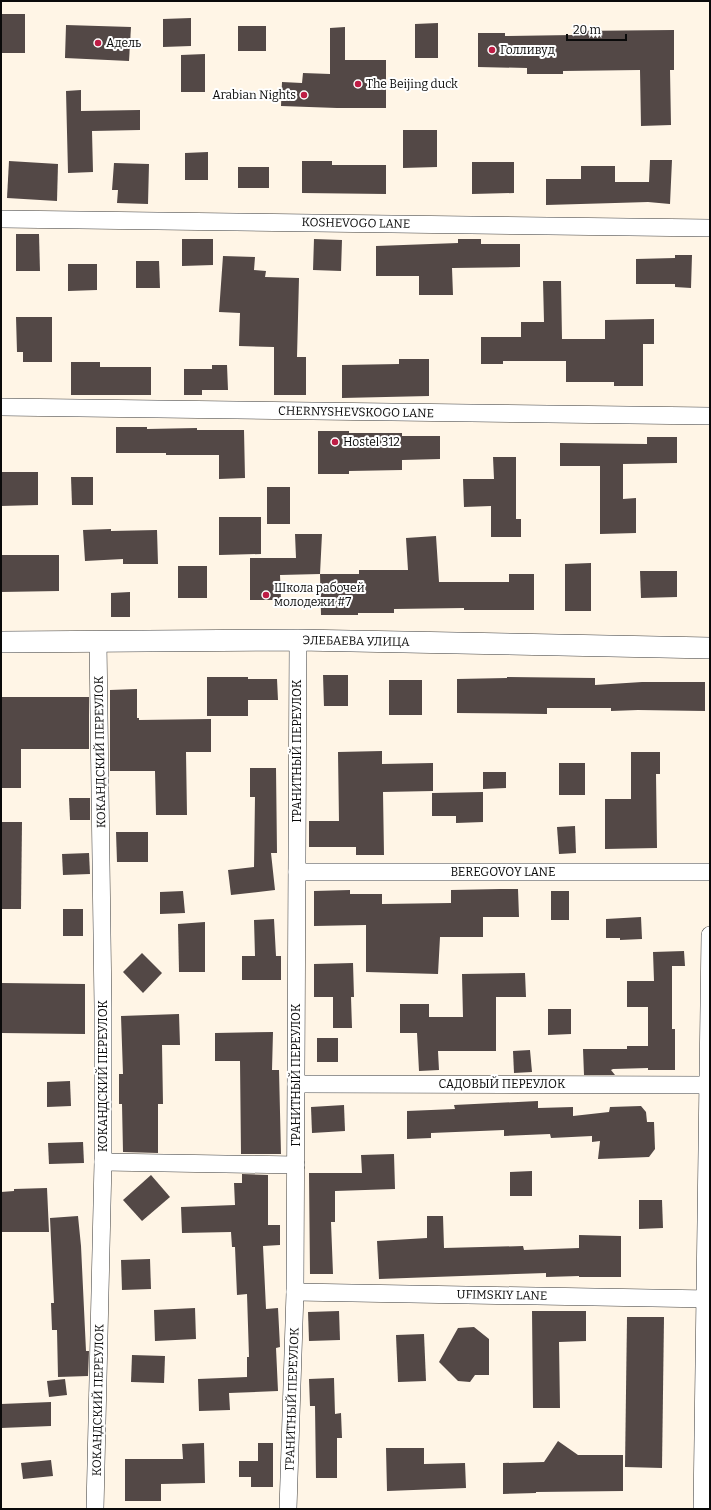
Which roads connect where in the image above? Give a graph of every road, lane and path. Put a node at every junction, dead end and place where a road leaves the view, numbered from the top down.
1 (1, 218) edge
2 (710, 228) edge
3 (1, 407) edge
4 (710, 416) edge
5 (298, 640) junction
6 (1, 642) edge
7 (98, 642) junction
8 (710, 648) edge
9 (297, 872) junction
10 (710, 872) edge
11 (710, 935) edge
12 (296, 1084) junction
13 (708, 1085) junction
14 (103, 1162) junction
15 (296, 1166) junction
16 (295, 1292) junction
17 (707, 1299) edge
18 (95, 1509) edge
19 (288, 1509) edge
20 (702, 1509) edge

1 - 2 street, KOSHEVOGO LANE
3 - 4 street, CHERNYSHEVSKOGO LANE
5 - 7 street, ЭЛЕБАЕВА УЛИЦА
5 - 8 street, ЭЛЕБАЕВА УЛИЦА
5 - 9 street, ГРАНИТНЫЙ ПЕРЕУЛОК
6 - 7 street, ЭЛЕБАЕВА УЛИЦА
7 - 14 street, КОКАНДСКИЙ ПЕРЕУЛОК
9 - 10 street, BEREGOVOY LANE
9 - 12 street, ГРАНИТНЫЙ ПЕРЕУЛОК
11 - 13 street
12 - 13 street, САДОВЫЙ ПЕРЕУЛОК
12 - 15 street, ГРАНИТНЫЙ ПЕРЕУЛОК
13 - 17 street
14 - 15 street
14 - 18 street, КОКАНДСКИЙ ПЕРЕУЛОК
15 - 16 street, ГРАНИТНЫЙ ПЕРЕУЛОК
16 - 17 street, UFIMSKIY LANE
16 - 19 street, ГРАНИТНЫЙ ПЕРЕУЛОК
17 - 20 street

